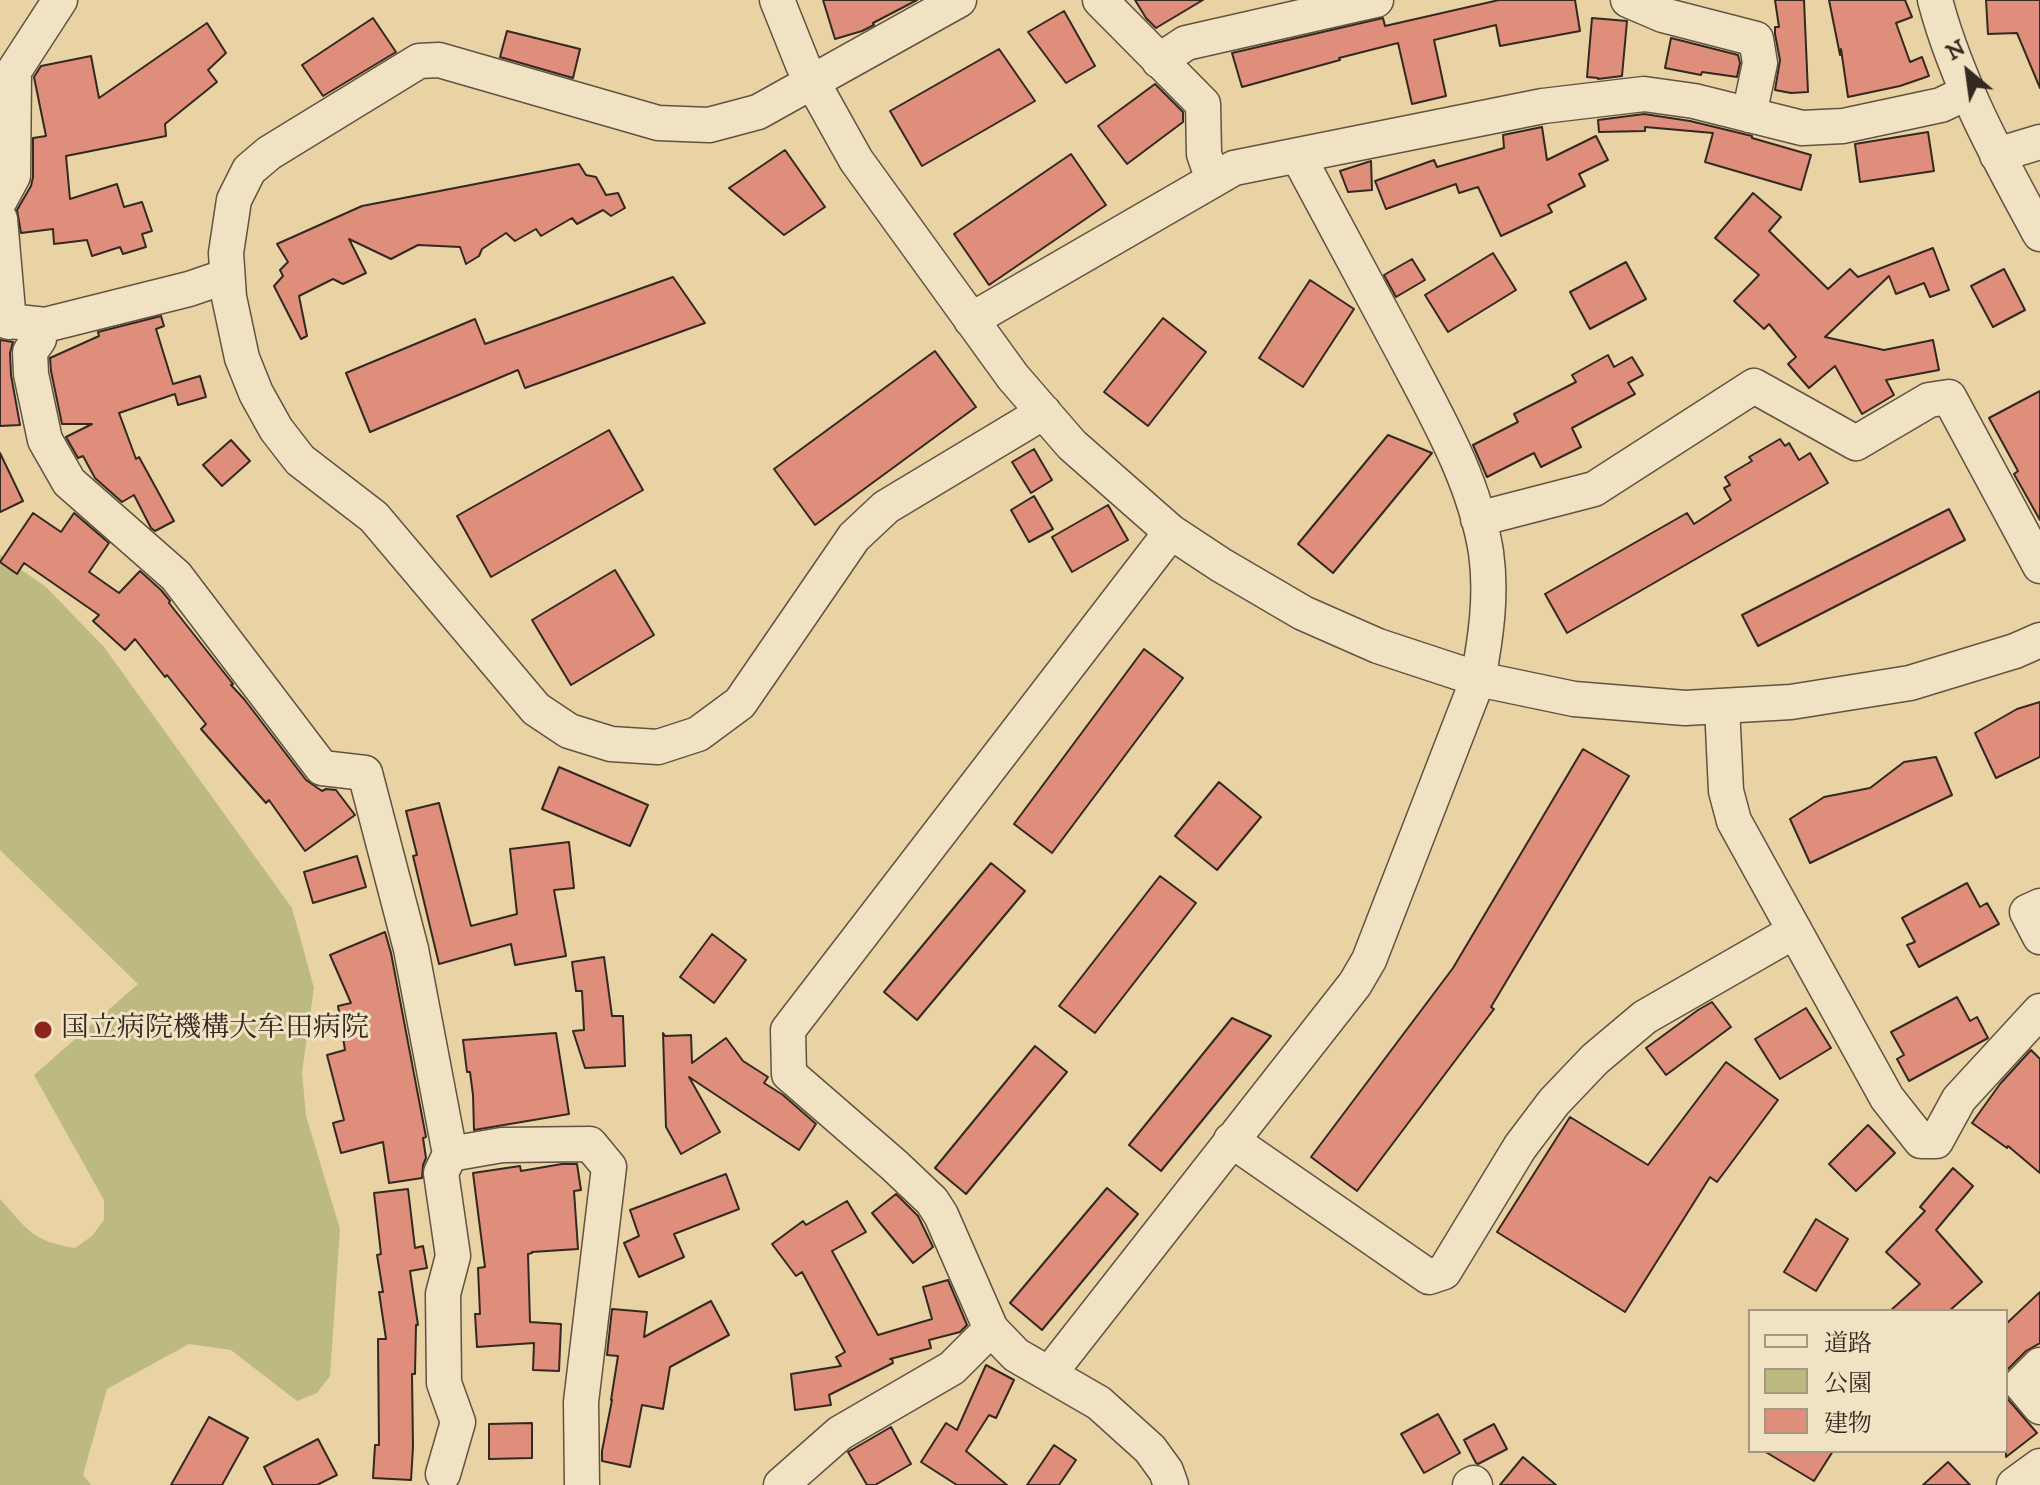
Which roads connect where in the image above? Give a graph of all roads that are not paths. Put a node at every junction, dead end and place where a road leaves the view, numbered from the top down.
1 (60, 0) edge
2 (777, 0) edge
3 (959, 0) edge
4 (1100, 0) edge
5 (1376, 0) edge
6 (1628, 0) edge
7 (1935, 0) edge
8 (1159, 61) junction
9 (812, 82) junction
10 (1968, 92) junction
11 (1749, 115) junction
12 (2040, 142) edge
13 (1997, 155) junction
14 (1298, 156) junction
15 (1213, 180) junction
16 (0, 200) edge
17 (0, 219) edge
18 (2040, 234) edge
19 (227, 276) junction
20 (971, 320) junction
21 (4, 321) edge
22 (39, 339) dead end
23 (1044, 412) junction
24 (1478, 519) junction
25 (1171, 532) junction
26 (2040, 566) edge
27 (2040, 640) edge
28 (1478, 679) junction
29 (1722, 706) junction
30 (2040, 906) edge
31 (1795, 931) junction
32 (2040, 937) edge
33 (2040, 1011) edge
34 (1231, 1140) junction
35 (450, 1154) junction
36 (991, 1329) junction
37 (2040, 1365) edge
38 (1049, 1374) junction
39 (2040, 1407) edge
40 (2040, 1466) edge
41 (443, 1474) dead end
42 (582, 1485) edge
43 (781, 1485) edge
44 (1171, 1485) edge
45 (2014, 1485) edge

1 - 16 street
2 - 9 street
3 - 9 street
4 - 8 street
5 - 8 street
6 - 11 street
7 - 10 street
8 - 15 street
9 - 19 street
9 - 20 street
10 - 11 street
10 - 13 street
11 - 14 street
12 - 13 street
13 - 18 street
14 - 15 street
14 - 24 street
15 - 20 street
17 - 21 street
19 - 21 street
19 - 23 street
20 - 23 street
22 - 35 street
23 - 25 street
24 - 26 street
24 - 28 street
25 - 28 street
25 - 36 street
27 - 29 street
28 - 29 street
28 - 34 street
29 - 31 street
30 - 32 street
31 - 33 street
31 - 34 street
34 - 38 street
35 - 41 street
35 - 42 street
36 - 38 street
36 - 43 street
37 - 39 street
38 - 44 street
40 - 45 street

